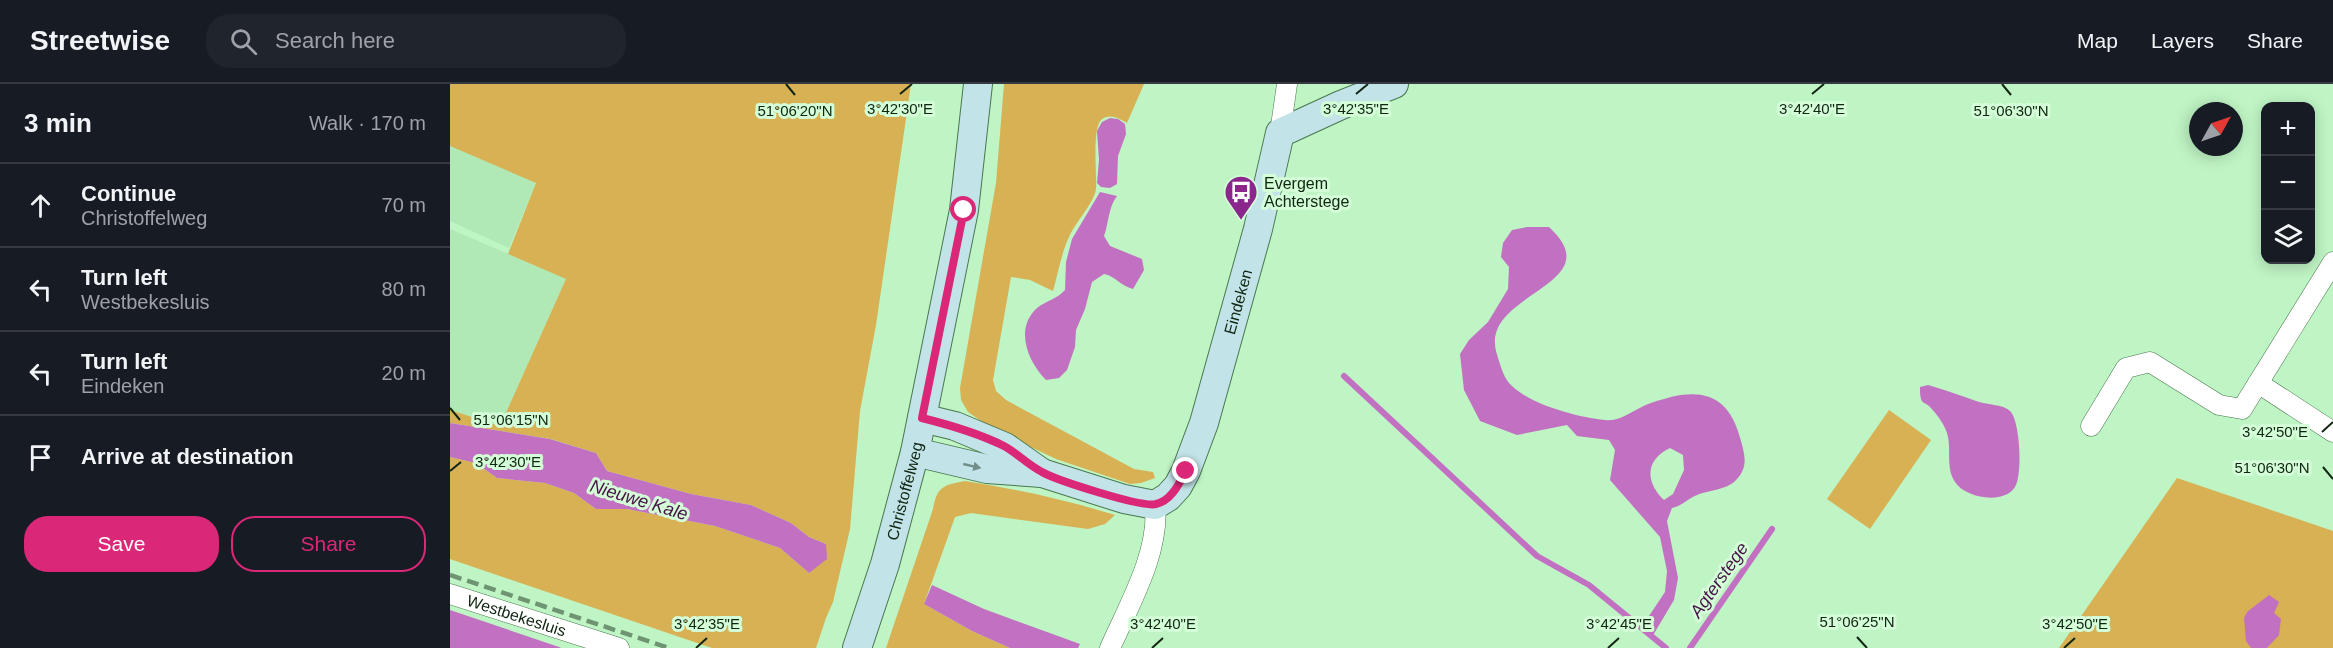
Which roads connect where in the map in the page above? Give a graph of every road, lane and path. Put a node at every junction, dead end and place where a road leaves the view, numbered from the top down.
1 (978, 84) edge
2 (1287, 84) edge
3 (1394, 84) edge
4 (1280, 133) junction
5 (2333, 262) edge
6 (2258, 383) junction
7 (922, 418) junction
8 (2091, 426) dead end
9 (2333, 432) edge
10 (915, 452) junction
11 (1042, 472) junction
12 (1155, 505) junction
13 (450, 594) edge
14 (619, 648) edge
15 (857, 648) edge
16 (1110, 648) edge

1 - 7 street, Christoffelweg
2 - 4 street, Eindeken
3 - 4 street
4 - 12 street, Eindeken
5 - 6 street
6 - 8 street
6 - 9 street
7 - 10 street, Christoffelweg
7 - 11 street
10 -> 11 street
10 - 15 street, Christoffelweg
11 - 12 street
12 - 16 street
13 - 14 street, Westbekesluis

